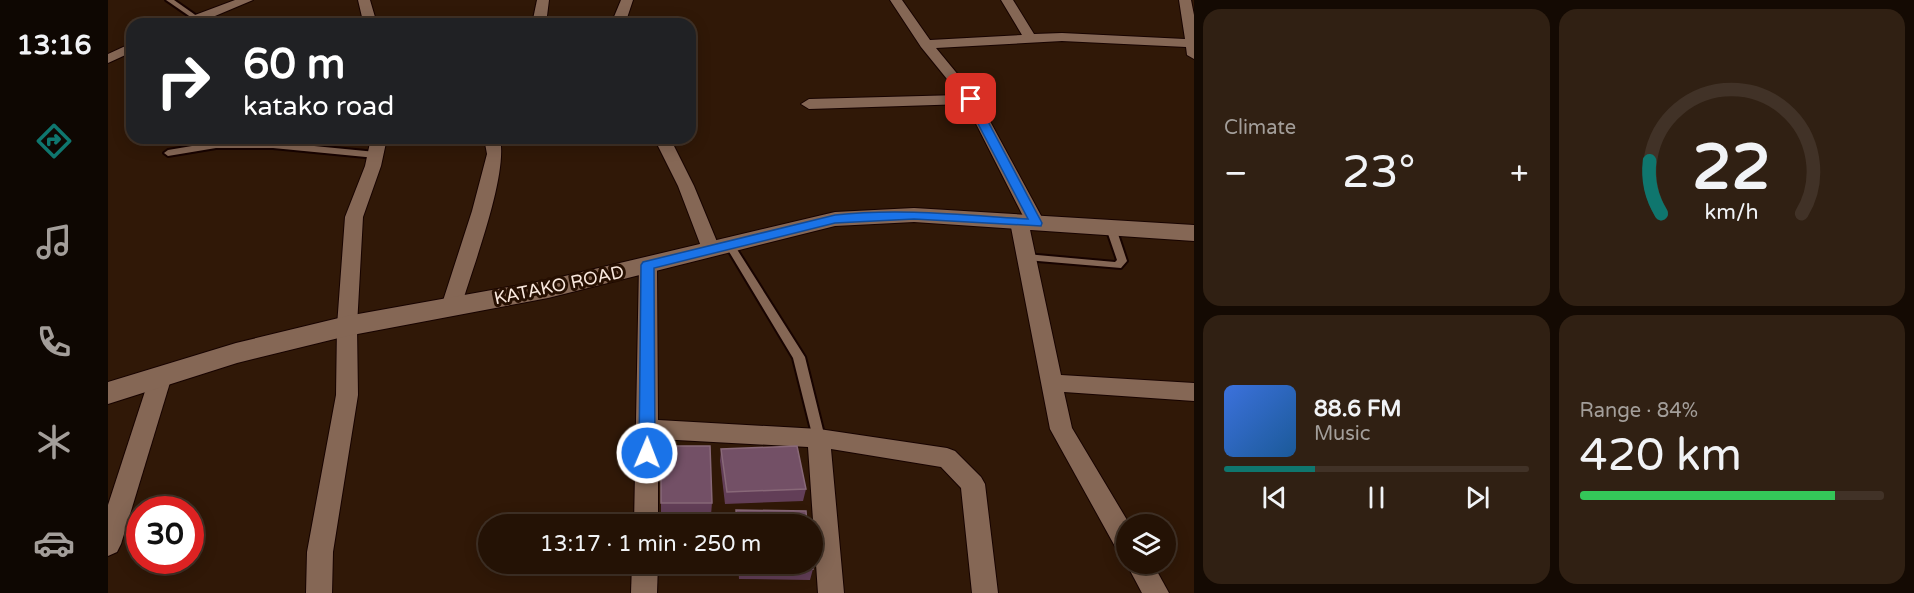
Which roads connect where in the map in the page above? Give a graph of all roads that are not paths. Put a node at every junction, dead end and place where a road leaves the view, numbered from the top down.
1 (169, 0) edge
2 (246, 0) edge
3 (364, 0) edge
4 (543, 0) edge
5 (627, 0) edge
6 (896, 0) edge
7 (1007, 0) edge
8 (1185, 0) edge
9 (196, 18) edge
10 (200, 18) edge
11 (368, 18) edge
12 (540, 18) edge
13 (620, 18) edge
14 (1030, 38) junction
15 (926, 44) junction
16 (1193, 49) edge
17 (126, 50) edge
18 (108, 59) edge
19 (971, 99) junction
20 (810, 104) dead end
21 (493, 144) edge
22 (665, 144) edge
23 (377, 146) edge
24 (168, 153) dead end
25 (1028, 223) junction
26 (1111, 228) junction
27 (1194, 233) edge
28 (721, 247) junction
29 (1026, 257) junction
30 (648, 265) junction
31 (451, 307) junction
32 (347, 326) junction
33 (161, 376) junction
34 (1051, 383) junction
35 (1194, 392) edge
36 (108, 393) edge
37 (647, 429) junction
38 (819, 438) junction
39 (646, 514) edge
40 (1116, 525) edge
41 (108, 544) edge
42 (645, 574) edge
43 (1146, 574) edge
44 (319, 593) edge
45 (644, 593) edge
46 (831, 593) edge
47 (985, 593) edge
48 (1156, 593) edge

1 - 9 lane
2 - 10 street
3 - 11 street
4 - 12 street
5 - 13 street
6 - 15 street
7 - 14 street
8 - 16 street
14 - 15 street
14 - 16 street
15 - 19 street
17 - 18 street
19 - 20 street
19 - 25 street
21 - 31 street
22 - 28 street
23 - 24 lane
23 - 32 street
25 - 26 street, KATAKO ROAD
25 - 28 street, KATAKO ROAD
25 - 29 street
26 - 27 street, KATAKO ROAD
26 - 29 lane
28 - 30 street, KATAKO ROAD
28 - 38 lane
29 - 34 street
30 - 31 street, KATAKO ROAD
30 - 37 street
31 - 32 street, KATAKO ROAD
32 - 33 street, KATAKO ROAD
32 - 44 street
33 - 36 street, KATAKO ROAD
33 - 41 street
34 - 35 street
34 - 40 street
37 - 38 street
37 - 39 street
38 - 46 street
38 - 47 street
42 - 45 street
43 - 48 street

